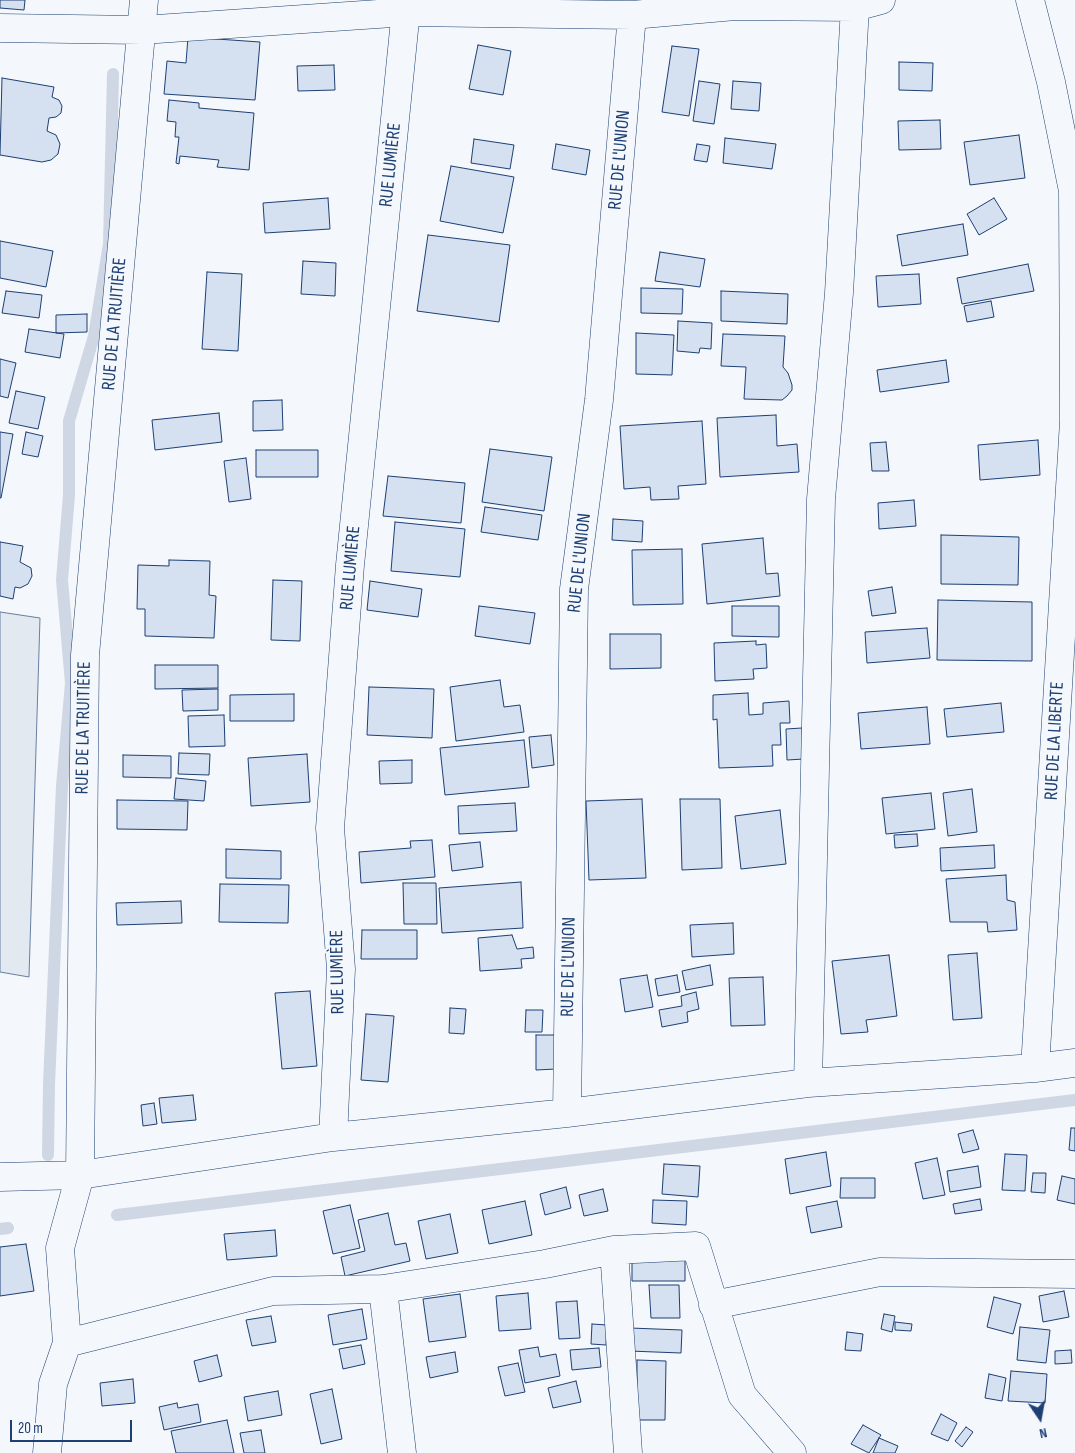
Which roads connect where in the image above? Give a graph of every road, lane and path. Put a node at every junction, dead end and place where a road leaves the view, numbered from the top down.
1 (144, 0) edge
2 (881, 0) edge
3 (1030, 0) edge
4 (735, 3) edge
5 (407, 6) edge
6 (856, 6) junction
7 (632, 15) junction
8 (0, 28) edge
9 (142, 30) junction
10 (1075, 1063) edge
11 (1035, 1068) junction
12 (808, 1083) junction
13 (567, 1113) junction
14 (333, 1137) junction
15 (80, 1175) junction
16 (0, 1177) edge
17 (614, 1250) junction
18 (1075, 1274) edge
19 (383, 1289) junction
20 (713, 1305) junction
21 (67, 1343) junction
22 (47, 1453) edge
23 (402, 1453) edge
24 (628, 1453) edge
25 (792, 1453) edge

1 - 9 street, RUE DE LA TRUITIÈRE
2 - 6 street
3 - 11 street, RUE DE LA LIBERTE
4 - 6 street
4 - 7 street
5 - 7 street
5 - 9 street
5 - 14 street, RUE LUMIÈRE
6 - 12 street
7 - 13 street, RUE DE L'UNION
8 - 9 street
9 - 15 street, RUE DE LA TRUITIÈRE
10 - 11 street
11 - 12 street
12 - 13 street
13 - 14 street
14 - 15 street
15 - 16 street
15 - 21 street, RUE DE LA TRUITIÈRE
17 - 19 street
17 - 20 street
17 - 24 street
18 - 20 street
19 - 21 street
19 - 23 street
20 - 25 street
21 - 22 street, RUE DE LA TRUITIÈRE

